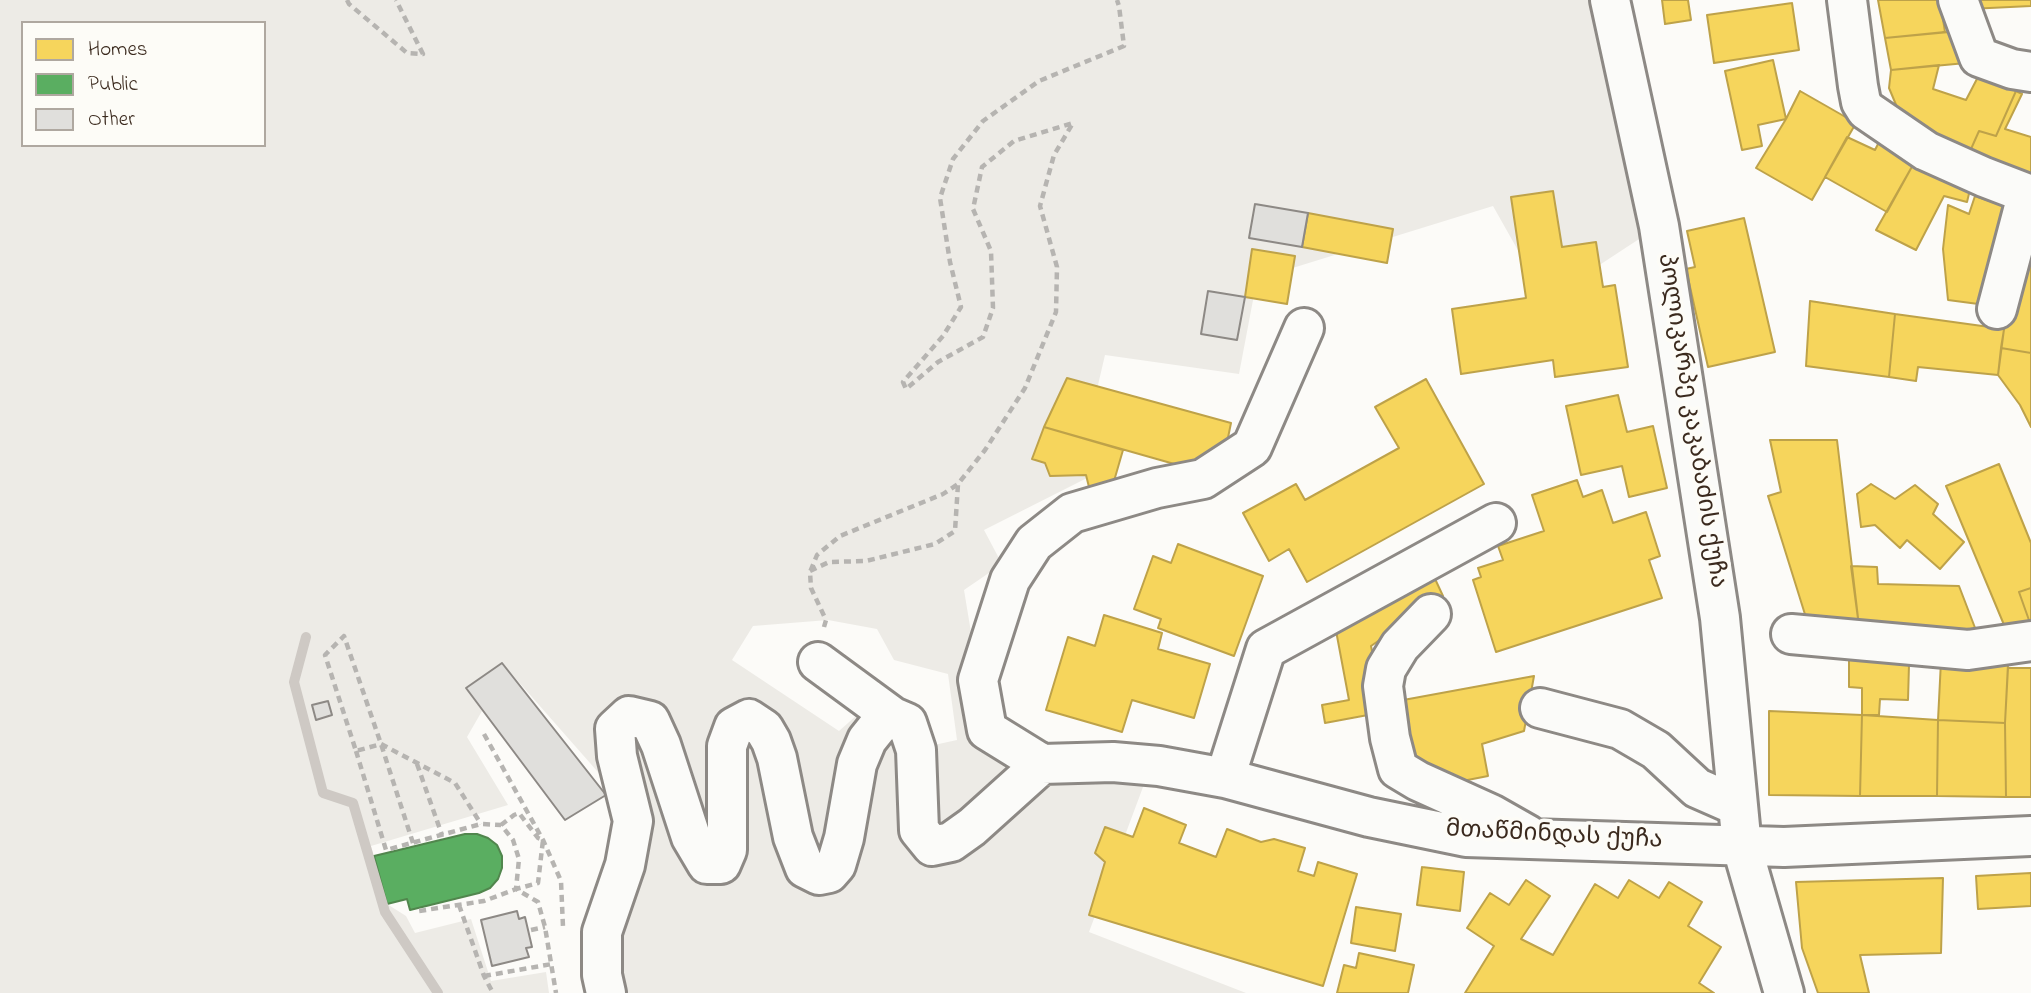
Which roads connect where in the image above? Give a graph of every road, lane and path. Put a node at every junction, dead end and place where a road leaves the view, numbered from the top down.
1 (347, 0) edge
2 (396, 0) edge
3 (1116, 0) edge
4 (1610, 0) edge
5 (1847, 0) edge
6 (1958, 0) edge
7 (2031, 72) edge
8 (2029, 195) edge
9 (1997, 309) dead end
10 (1304, 328) dead end
11 (958, 484) junction
12 (1496, 523) dead end
13 (810, 572) junction
14 (1431, 614) dead end
15 (1791, 634) dead end
16 (2031, 641) edge
17 (818, 662) joint
18 (1540, 708) dead end
19 (893, 717) junction
20 (484, 734) dead end
21 (381, 744) junction
22 (356, 751) junction
23 (417, 763) junction
24 (1042, 764) junction
25 (1225, 778) junction
26 (1738, 806) junction
27 (481, 824) junction
28 (501, 825) junction
29 (442, 835) junction
30 (2031, 836) edge
31 (1536, 839) junction
32 (543, 840) junction
33 (413, 843) junction
34 (1742, 847) junction
35 (516, 890) junction
36 (459, 905) junction
37 (418, 908) dead end
38 (545, 927) junction
39 (531, 930) dead end
40 (565, 939) dead end
41 (552, 964) junction
42 (484, 976) junction
43 (492, 993) edge
44 (556, 993) edge
45 (606, 993) edge
46 (1783, 993) edge

1 - 2 path
3 - 11 path
4 - 26 street, პოლიკარპე კაკაბაძის ქუჩა
5 - 8 street
6 - 7 street
8 - 9 street
10 - 24 street
11 - 13 path
11 - 13 path
12 - 25 street
13 - 17 path
14 - 31 street
15 - 16 street
17 - 19 street
18 - 26 street
19 - 24 street
19 - 45 street
20 - 32 path
21 - 22 path
21 - 22 path
21 - 23 path
21 - 33 path
22 - 33 path
23 - 27 path
23 - 29 path
24 - 25 street, მთაწმინდას ქუჩა
25 - 31 street, მთაწმინდას ქუჩა
26 - 34 street, პოლიკარპე კაკაბაძის ქუჩა
27 - 28 path
27 - 29 path
28 - 32 path
28 - 35 path
29 - 33 path
30 - 34 street, მთაწმინდას ქუჩა
31 - 34 street, მთაწმინდას ქუჩა
32 - 35 path
32 - 40 path
34 - 46 street, პოლიკარპე კაკაბაძის ქუჩა
35 - 36 path
35 - 38 path
36 - 37 path
36 - 42 path
38 - 39 path
38 - 41 path
41 - 42 path
41 - 44 path
42 - 43 path

